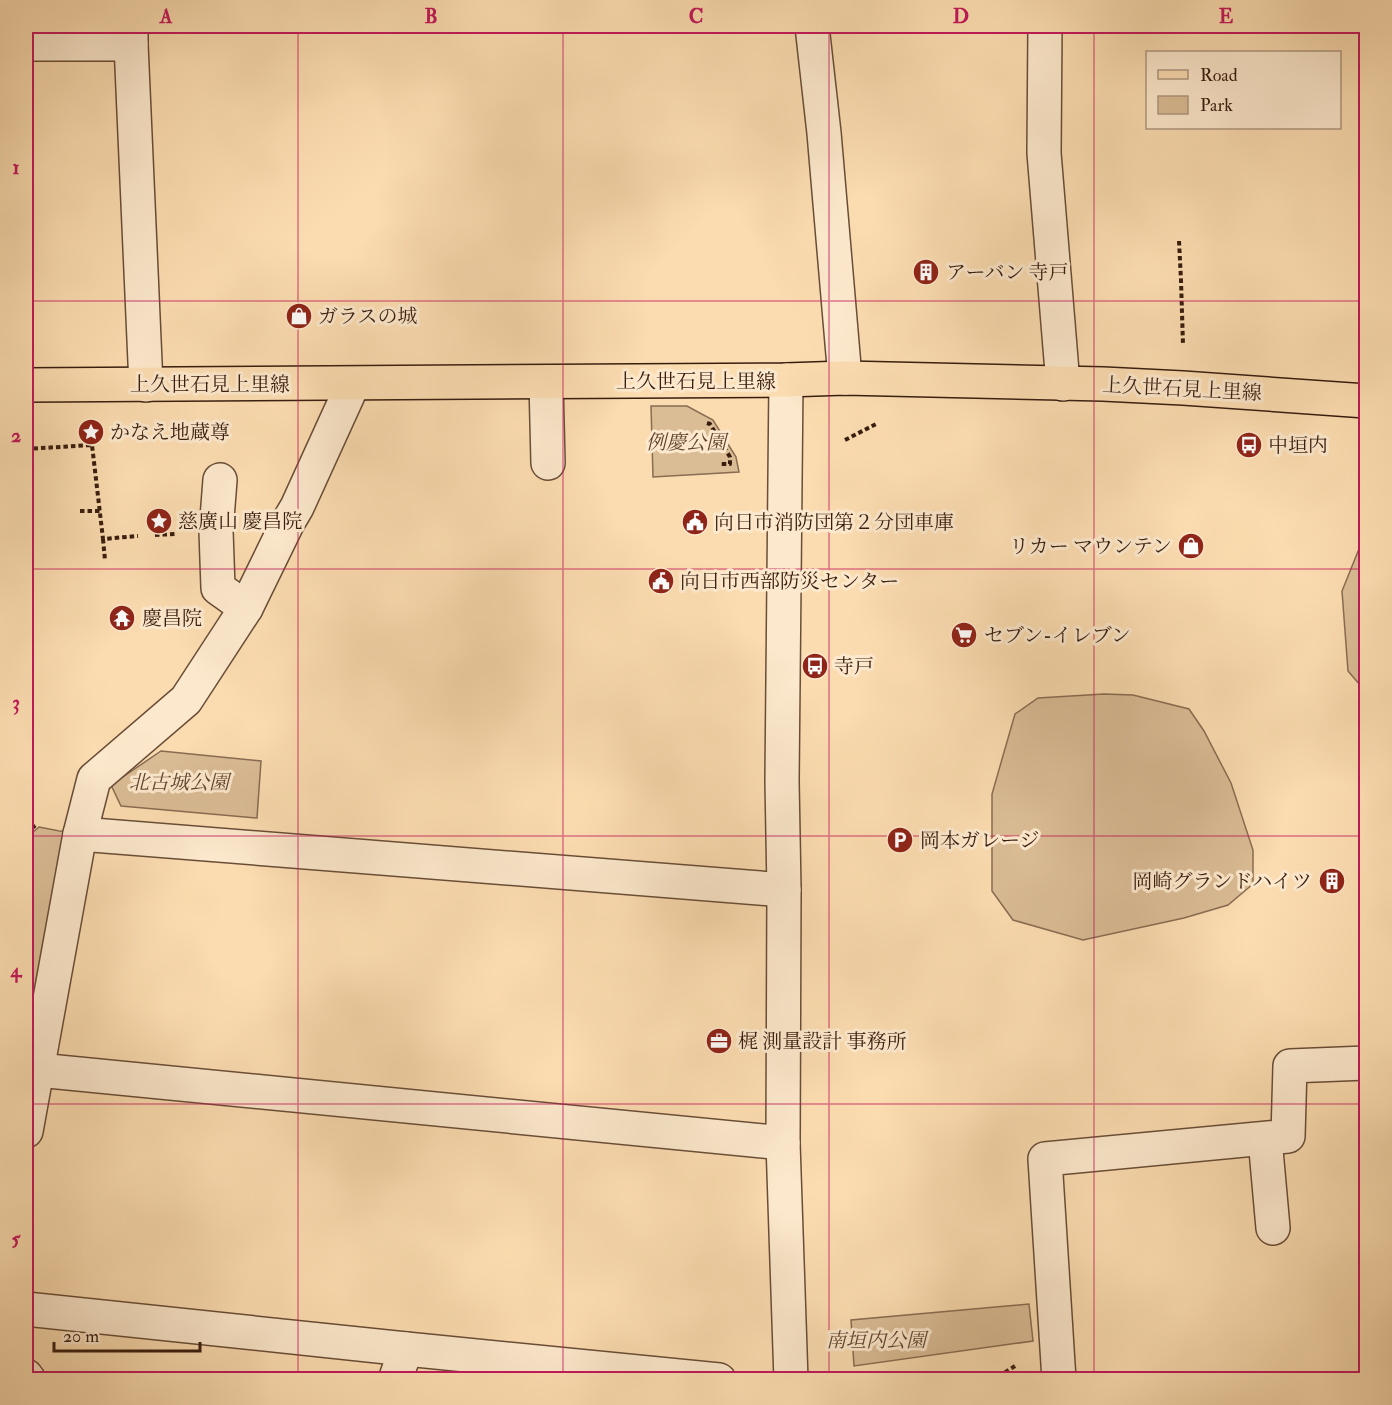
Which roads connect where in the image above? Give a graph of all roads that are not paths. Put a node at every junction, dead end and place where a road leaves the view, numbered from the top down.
1 (812, 26) edge
2 (1045, 26) edge
3 (131, 35) edge
4 (26, 44) edge
5 (845, 378) junction
6 (786, 381) junction
7 (546, 382) junction
8 (352, 384) junction
9 (1063, 384) junction
10 (26, 385) edge
11 (146, 385) junction
12 (1366, 401) edge
13 (548, 463) dead end
14 (220, 480) dead end
15 (246, 608) junction
16 (80, 834) junction
17 (784, 890) junction
18 (1366, 1063) edge
19 (38, 1070) junction
20 (26, 1131) edge
21 (1276, 1138) junction
22 (783, 1143) junction
23 (1273, 1228) dead end
24 (26, 1309) edge
25 (406, 1349) junction
26 (26, 1376) edge
27 (29, 1380) edge
28 (395, 1380) edge
29 (719, 1380) edge
30 (791, 1380) edge
31 (1059, 1380) edge

1 - 5 street
2 - 9 street
3 - 4 street
3 - 11 street
5 - 6 main road, 上久世石見上里線
5 - 9 main road, 上久世石見上里線
6 - 7 main road, 上久世石見上里線
6 - 17 street
7 - 8 main road, 上久世石見上里線
7 - 13 street
8 - 11 main road, 上久世石見上里線
8 - 15 street
9 - 12 main road, 上久世石見上里線
10 - 11 main road, 上久世石見上里線
14 - 15 street
15 - 16 street
16 - 17 street
16 - 19 street
17 - 22 street
18 - 21 street
19 - 20 street
19 - 22 street
21 - 23 street
21 - 31 street
22 - 30 street
24 - 25 street
25 - 28 street
25 - 29 street
26 - 27 street

